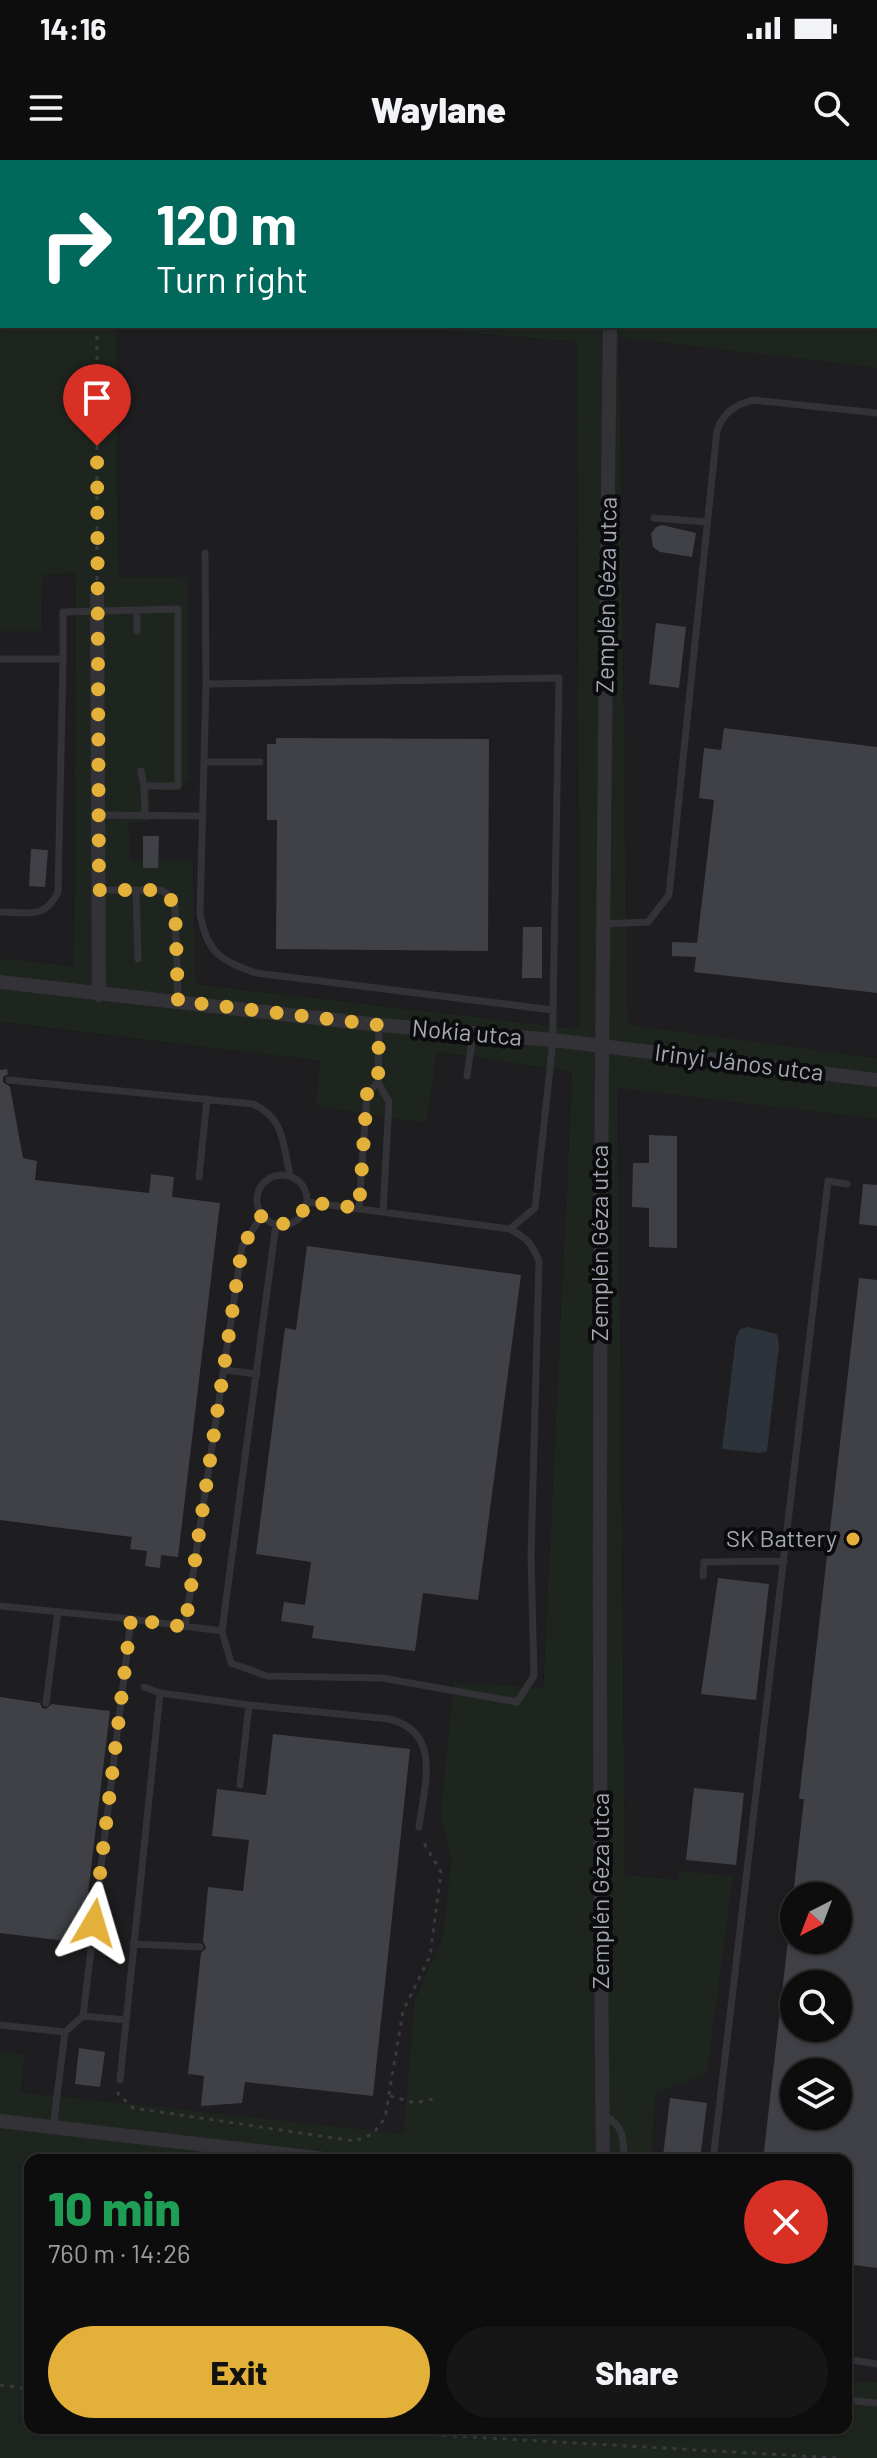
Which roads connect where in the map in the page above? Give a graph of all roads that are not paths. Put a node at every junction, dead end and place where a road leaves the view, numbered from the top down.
1 (610, 328) edge
2 (877, 413) edge
3 (654, 518) dead end
4 (707, 522) junction
5 (205, 553) dead end
6 (97, 596) road end
7 (137, 611) junction
8 (97, 613) junction
9 (137, 631) dead end
10 (0, 659) edge
11 (63, 659) junction
12 (206, 684) junction
13 (204, 762) junction
14 (260, 762) dead end
15 (141, 771) dead end
16 (144, 786) junction
17 (98, 815) junction
18 (145, 816) junction
19 (203, 816) junction
20 (99, 890) junction
21 (136, 890) junction
22 (0, 912) edge
23 (602, 924) junction
24 (138, 959) dead end
25 (0, 982) edge
26 (99, 995) junction
27 (178, 1001) junction
28 (553, 1010) junction
29 (379, 1025) junction
30 (473, 1033) junction
31 (553, 1040) junction
32 (601, 1046) junction
33 (467, 1076) dead end
34 (9, 1080) dead end
35 (877, 1080) edge
36 (378, 1082) junction
37 (207, 1099) junction
38 (290, 1176) junction
39 (199, 1177) dead end
40 (847, 1184) dead end
41 (307, 1202) junction
42 (359, 1208) junction
43 (383, 1212) junction
44 (262, 1215) junction
45 (276, 1224) junction
46 (510, 1229) junction
47 (224, 1370) junction
48 (257, 1374) junction
49 (784, 1561) junction
50 (703, 1576) dead end
51 (0, 1606) edge
52 (58, 1611) junction
53 (131, 1619) junction
54 (185, 1627) junction
55 (222, 1631) junction
56 (144, 1687) dead end
57 (160, 1693) junction
58 (46, 1703) dead end
59 (249, 1705) junction
60 (240, 1785) dead end
61 (419, 1827) road end
62 (133, 1944) junction
63 (200, 1947) dead end
64 (83, 2016) junction
65 (126, 2020) junction
66 (0, 2025) edge
67 (65, 2032) junction
68 (120, 2080) road end
69 (603, 2114) junction
70 (0, 2121) edge
71 (53, 2128) junction
72 (281, 2154) edge
73 (603, 2154) edge
74 (624, 2154) edge
75 (714, 2154) edge
76 (852, 2360) edge
77 (877, 2364) edge
78 (852, 2401) edge
79 (877, 2403) edge

1 - 23 street, Zemplén Géza utca
2 - 4 lane
3 - 4 lane
4 - 23 lane
5 - 12 lane
6 - 8 street
7 - 8 lane
7 - 9 lane
7 - 16 lane
8 - 11 lane
8 - 17 street
10 - 11 lane
11 - 22 lane
12 - 13 lane
12 - 28 lane
13 - 14 lane
13 - 19 lane
15 - 16 lane
16 - 18 lane
17 - 18 lane
17 - 20 street
18 - 19 lane
19 - 28 lane
20 - 21 lane
20 - 26 street
21 - 24 lane
21 - 27 lane
23 - 32 street, Zemplén Géza utca
25 - 26 street, Nokia utca
26 - 27 street, Nokia utca
27 - 29 street, Nokia utca
28 - 31 lane
29 - 30 street, Nokia utca
29 - 36 lane
30 - 31 street, Nokia utca
30 - 33 lane
31 - 32 street, Nokia utca
31 - 46 lane
32 - 35 street, Irinyi János utca
32 - 69 street, Zemplén Géza utca
34 - 37 lane
36 - 42 lane
36 - 43 lane
37 - 38 lane
37 - 39 lane
38 - 41 lane
38 - 44 lane
40 - 49 lane
41 - 42 lane
41 - 45 lane
42 - 43 lane
43 - 46 lane
44 - 45 lane
44 - 47 lane
45 - 48 lane
46 - 55 lane
47 - 48 lane
47 - 54 lane
48 - 55 lane
49 - 50 lane
49 - 75 lane
51 - 52 lane
52 - 53 lane
52 - 58 lane
53 - 54 lane
53 - 64 lane
54 - 55 lane
56 - 57 lane
57 - 59 lane
57 - 62 lane
59 - 60 lane
59 - 61 lane
62 - 63 lane
62 - 65 lane
64 - 65 lane
64 - 67 lane
65 - 68 lane
66 - 67 lane
67 - 71 lane
69 - 73 street, Zemplén Géza utca
69 - 74 lane
70 - 71 street
71 - 72 street
76 - 77 lane
78 - 79 lane

